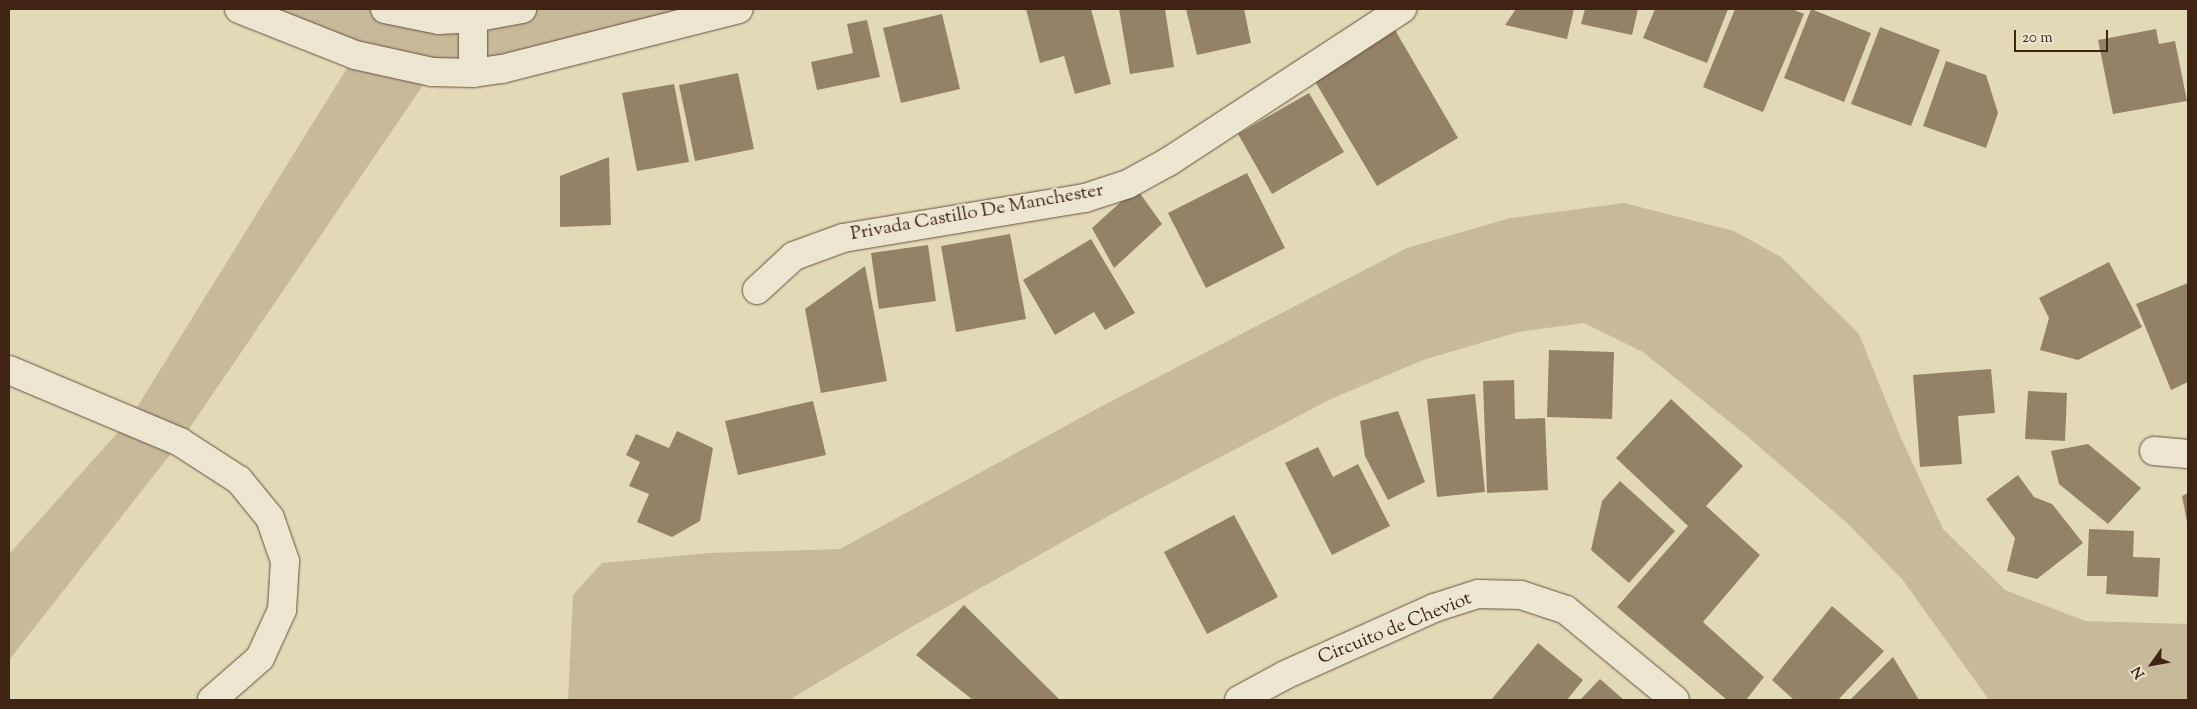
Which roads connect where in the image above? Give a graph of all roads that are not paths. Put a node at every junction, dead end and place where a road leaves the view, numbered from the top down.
1 (239, 9) edge
2 (385, 9) edge
3 (522, 9) edge
4 (739, 9) edge
5 (1402, 9) edge
6 (473, 13) edge
7 (473, 73) junction
8 (757, 290) dead end
9 (9, 370) edge
10 (2154, 451) dead end
11 (2188, 454) edge
12 (212, 700) edge
13 (1239, 700) edge
14 (1675, 700) edge

1 - 7 street
2 - 6 street
3 - 6 street
4 - 7 street
5 - 8 street, Privada Castillo De Manchester
6 - 7 street
9 - 12 street
10 - 11 street
13 - 14 street, Circuito de Cheviot

